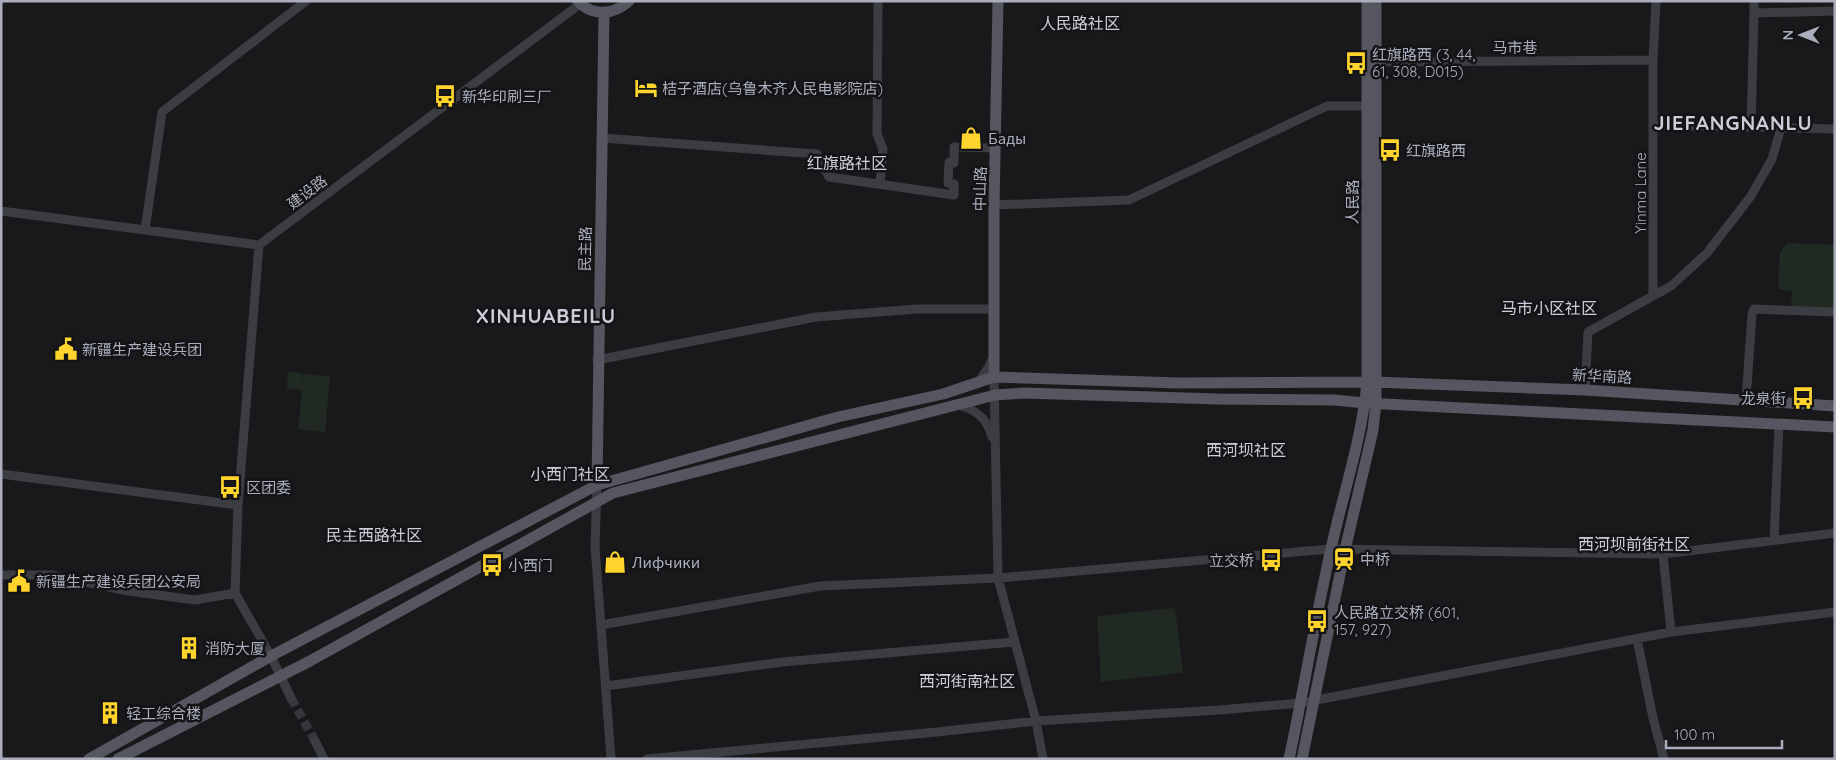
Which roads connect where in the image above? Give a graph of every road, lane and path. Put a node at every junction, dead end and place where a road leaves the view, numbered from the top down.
1 (306, 1) edge
2 (629, 1) edge
3 (878, 1) edge
4 (998, 1) edge
5 (1367, 1) edge
6 (1376, 1) edge
7 (1656, 1) edge
8 (1754, 1) edge
9 (579, 2) edge
10 (1835, 11) edge
11 (604, 13) junction
12 (1754, 14) junction
13 (1653, 60) junction
14 (1376, 62) junction
15 (1367, 106) junction
16 (1654, 125) junction
17 (1751, 127) junction
18 (1781, 128) junction
19 (1835, 129) edge
20 (602, 138) junction
21 (995, 148) junction
22 (880, 184) junction
23 (994, 205) junction
24 (1, 210) edge
25 (145, 230) junction
26 (259, 246) junction
27 (1653, 296) junction
28 (994, 309) junction
29 (1835, 312) edge
30 (994, 343) junction
31 (597, 360) junction
32 (994, 377) junction
33 (979, 381) junction
34 (1371, 382) junction
35 (1584, 390) junction
36 (994, 395) junction
37 (1746, 401) junction
38 (1370, 403) junction
39 (958, 404) junction
40 (1835, 406) edge
41 (1779, 424) junction
42 (1835, 427) edge
43 (996, 451) junction
44 (1, 474) edge
45 (597, 485) junction
46 (597, 501) junction
47 (238, 505) junction
48 (1835, 533) edge
49 (1774, 540) junction
50 (1330, 549) junction
51 (1345, 550) junction
52 (1663, 554) junction
53 (1, 575) edge
54 (998, 578) junction
55 (235, 593) junction
56 (1835, 612) edge
57 (601, 625) junction
58 (1671, 632) junction
59 (1637, 638) junction
60 (1014, 642) junction
61 (271, 656) junction
62 (281, 675) junction
63 (606, 686) junction
64 (291, 698) tunnel mouth
65 (1315, 700) junction
66 (1301, 702) junction
67 (1036, 721) junction
68 (315, 741) tunnel mouth
69 (89, 759) edge
70 (118, 759) edge
71 (324, 759) edge
72 (611, 759) edge
73 (647, 759) edge
74 (1043, 759) edge
75 (1289, 759) edge
76 (1302, 759) edge
77 (1664, 759) edge

1 - 25 street
2 - 11 main road
3 - 22 street
4 - 21 main road, 中山路
5 - 15 main road, 人民路
6 - 14 main road, 人民路
7 - 13 street, Yinma Lane
8 - 12 street
9 - 11 main road
9 - 26 street, 建设路
10 - 12 street
11 - 20 main road, 民主路
12 - 17 street
13 - 14 street, 马市巷
13 - 16 street, Yinma Lane
14 - 34 main road, 人民路
15 - 23 street
15 - 34 main road, 人民路
16 - 17 street
16 - 27 street, Yinma Lane
17 - 18 street
18 - 19 street
18 - 27 street
20 - 22 street
20 - 31 main road, 民主路
21 - 22 street
21 - 23 main road, 中山路
23 - 28 main road, 中山路
24 - 25 street
25 - 26 street
26 - 47 street
27 - 35 street
28 - 30 main road, 中山路
28 - 31 street
29 - 37 street
30 - 32 main road, 中山路
30 - 33 street
31 - 45 main road, 民主路
32 - 33 main road, 新华南路
32 - 34 main road, 新华南路
32 - 36 street
33 - 45 main road, 新华南路
34 - 35 main road, 新华南路
34 - 38 main road, 人民路
35 - 37 main road, 新华南路
36 - 38 main road
36 - 39 main road
36 - 43 street
37 - 40 main road, 新华南路
38 - 41 main road
38 - 50 main road
38 - 51 main road
39 - 43 street
39 - 46 main road
41 - 42 main road
41 - 49 street
43 - 54 street
44 - 47 street
45 - 46 street
45 - 61 main road, 新华南路
46 - 57 street
46 - 62 main road
47 - 55 street
48 - 49 street
49 - 52 street
50 - 51 street
50 - 54 street
50 - 66 main road
51 - 52 street
51 - 65 main road
52 - 58 street
53 - 55 street
54 - 57 street
54 - 60 street
55 - 61 street
56 - 58 street
57 - 63 street
58 - 59 street
59 - 65 street
59 - 77 street
60 - 63 street
60 - 67 street
61 - 62 street
61 - 69 main road, 新华南路
62 - 64 street
62 - 70 main road
63 - 72 street
65 - 66 street
65 - 76 main road
66 - 67 street
66 - 75 main road
67 - 73 street
67 - 74 street
68 - 71 street

